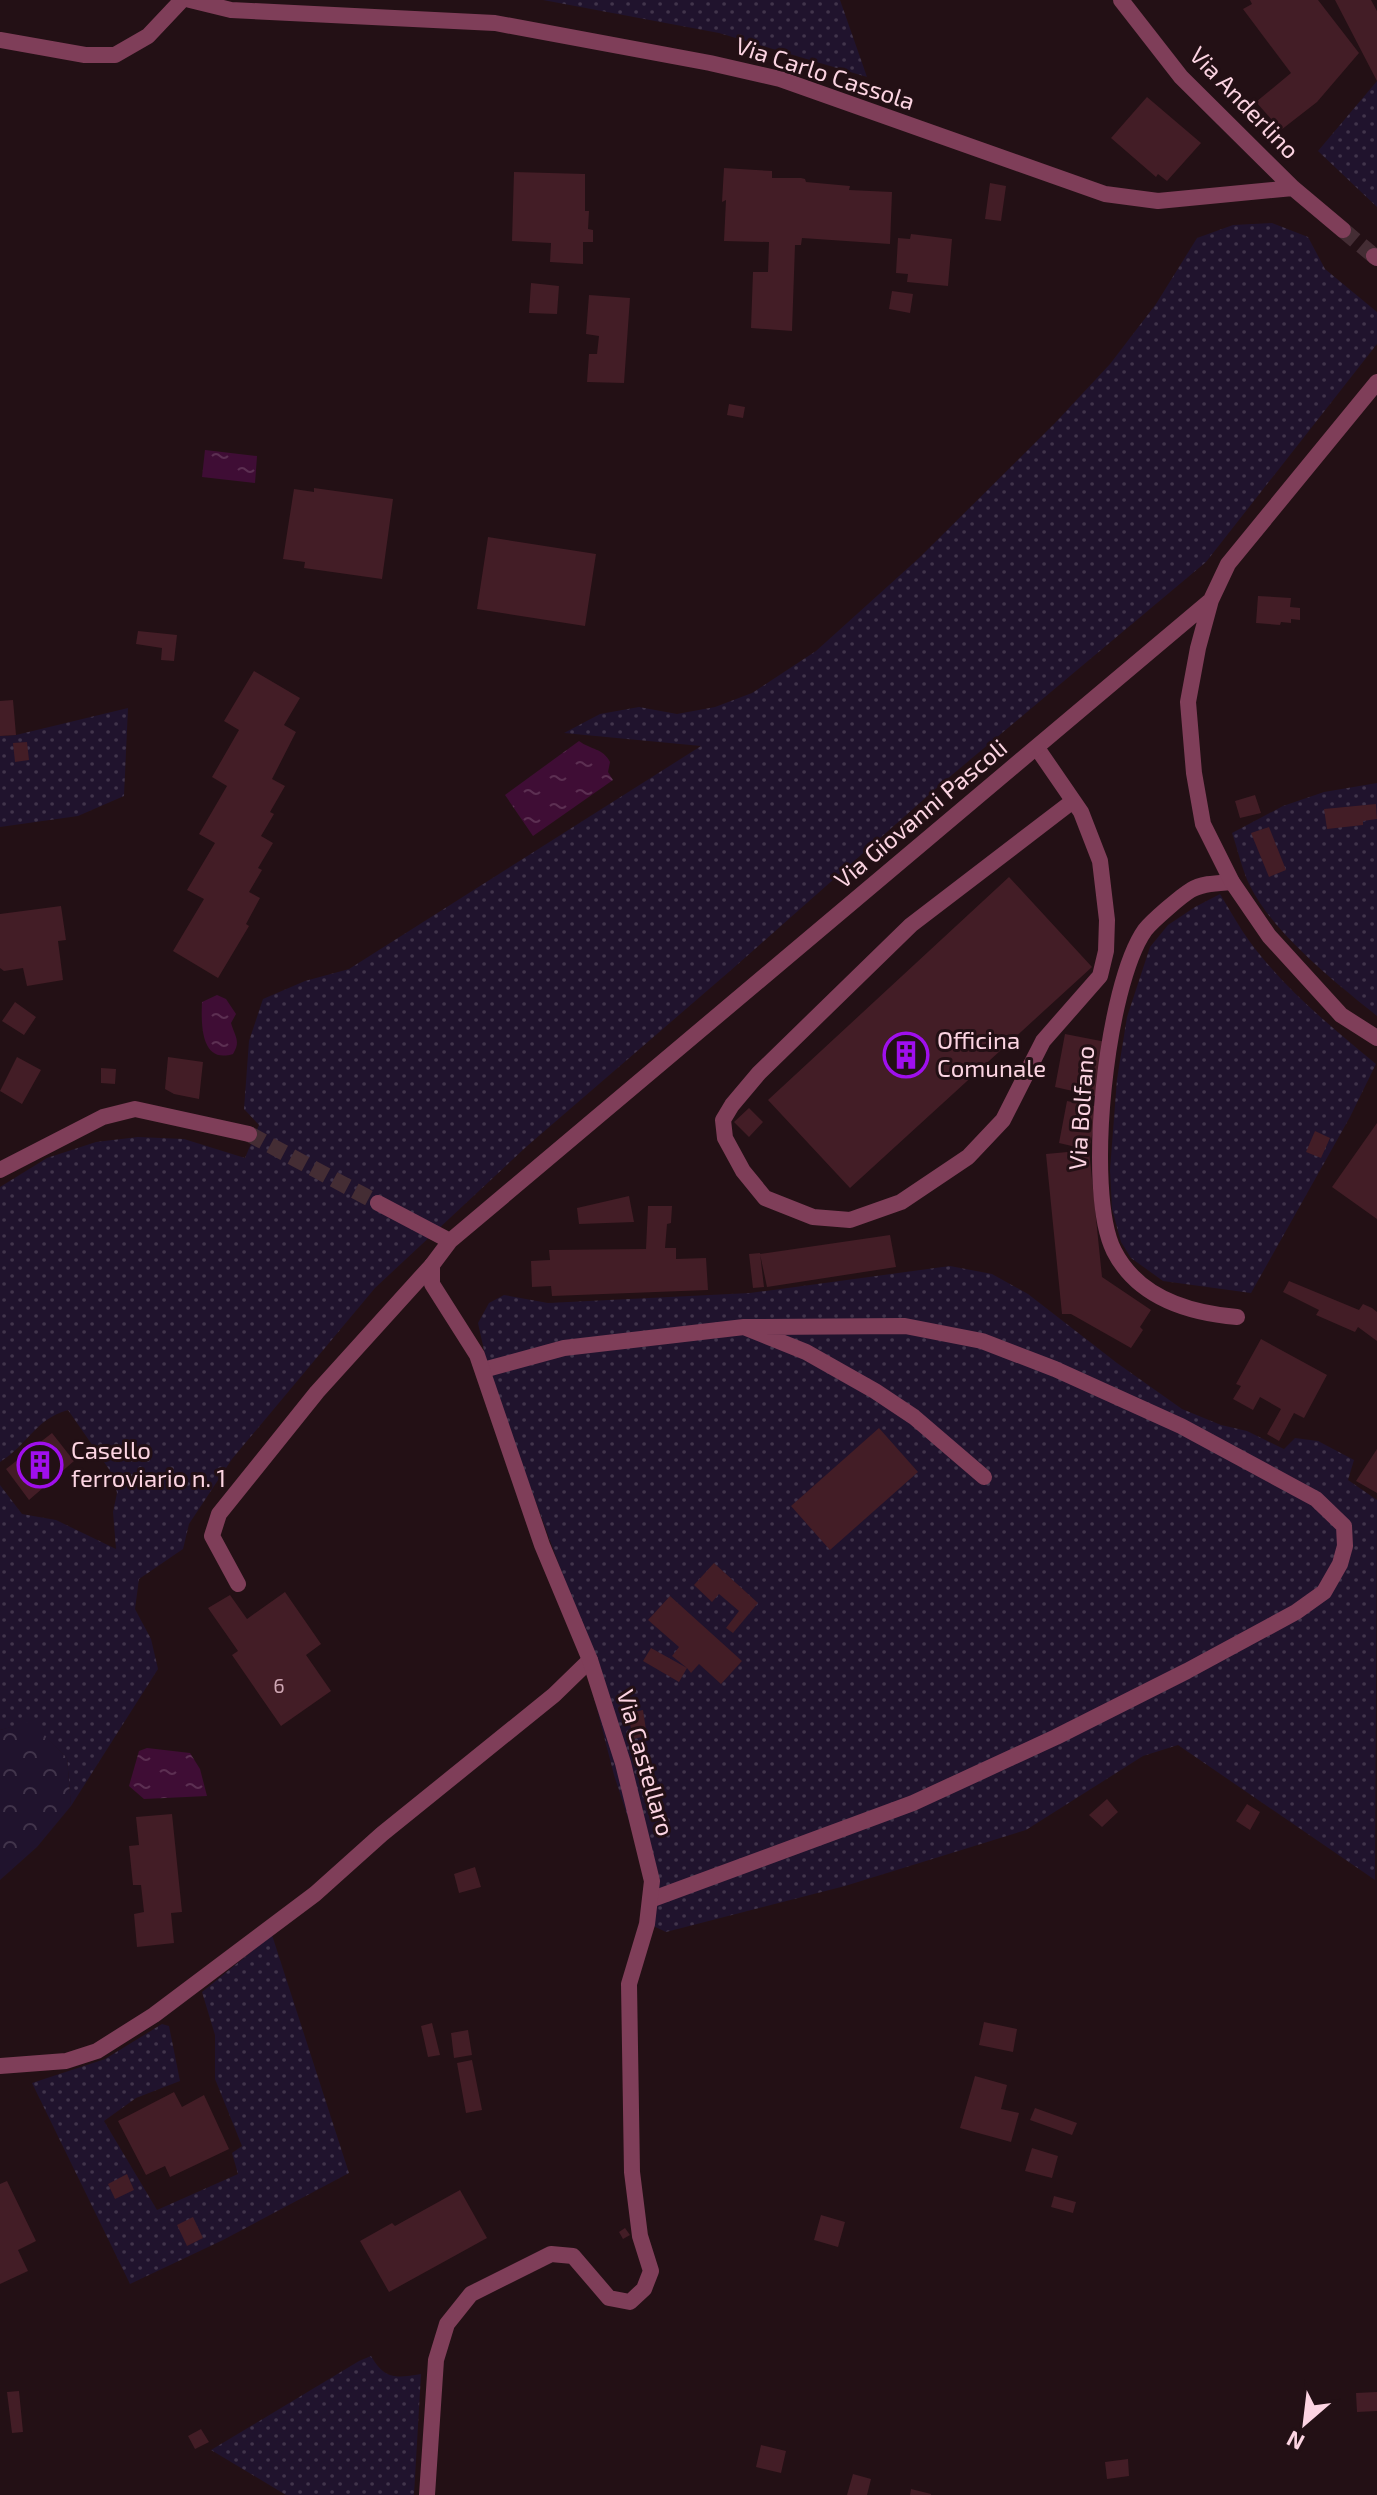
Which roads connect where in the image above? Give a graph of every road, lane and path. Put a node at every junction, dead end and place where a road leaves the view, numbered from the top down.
1 (182, 0) edge
2 (190, 0) edge
3 (1121, 0) edge
4 (0, 40) edge
5 (1293, 188) junction
6 (1343, 230) tunnel mouth
7 (1377, 382) edge
8 (1211, 600) junction
9 (1037, 748) junction
10 (1073, 801) junction
11 (1232, 882) junction
12 (1377, 1038) edge
13 (249, 1134) tunnel mouth
14 (0, 1170) edge
15 (378, 1203) tunnel mouth
16 (450, 1241) junction
17 (432, 1265) junction
18 (1237, 1317) dead end
19 (744, 1327) junction
20 (483, 1370) junction
21 (984, 1477) dead end
22 (238, 1584) dead end
23 (590, 1660) junction
24 (650, 1900) junction
25 (0, 2066) edge
26 (427, 2495) edge

1 - 4 street
2 - 5 street, Via Carlo Cassola
3 - 5 street, Via Anderlino
5 - 6 street, Via Anderlino
7 - 8 street, Via Giovanni Pascoli
8 - 9 street, Via Giovanni Pascoli
8 - 11 street
9 - 10 street
9 - 16 street, Via Giovanni Pascoli
10 - 10 street
11 - 12 street
11 - 18 street, Via Bolfano
13 - 14 street
15 - 16 street
16 - 17 street, Via Giovanni Pascoli
17 - 20 street, Via Castellaro
17 - 22 street
19 - 20 street
19 - 21 street
19 - 24 street
20 - 23 street, Via Castellaro
23 - 24 street, Via Castellaro
23 - 25 street
24 - 26 street, Via Castellaro

